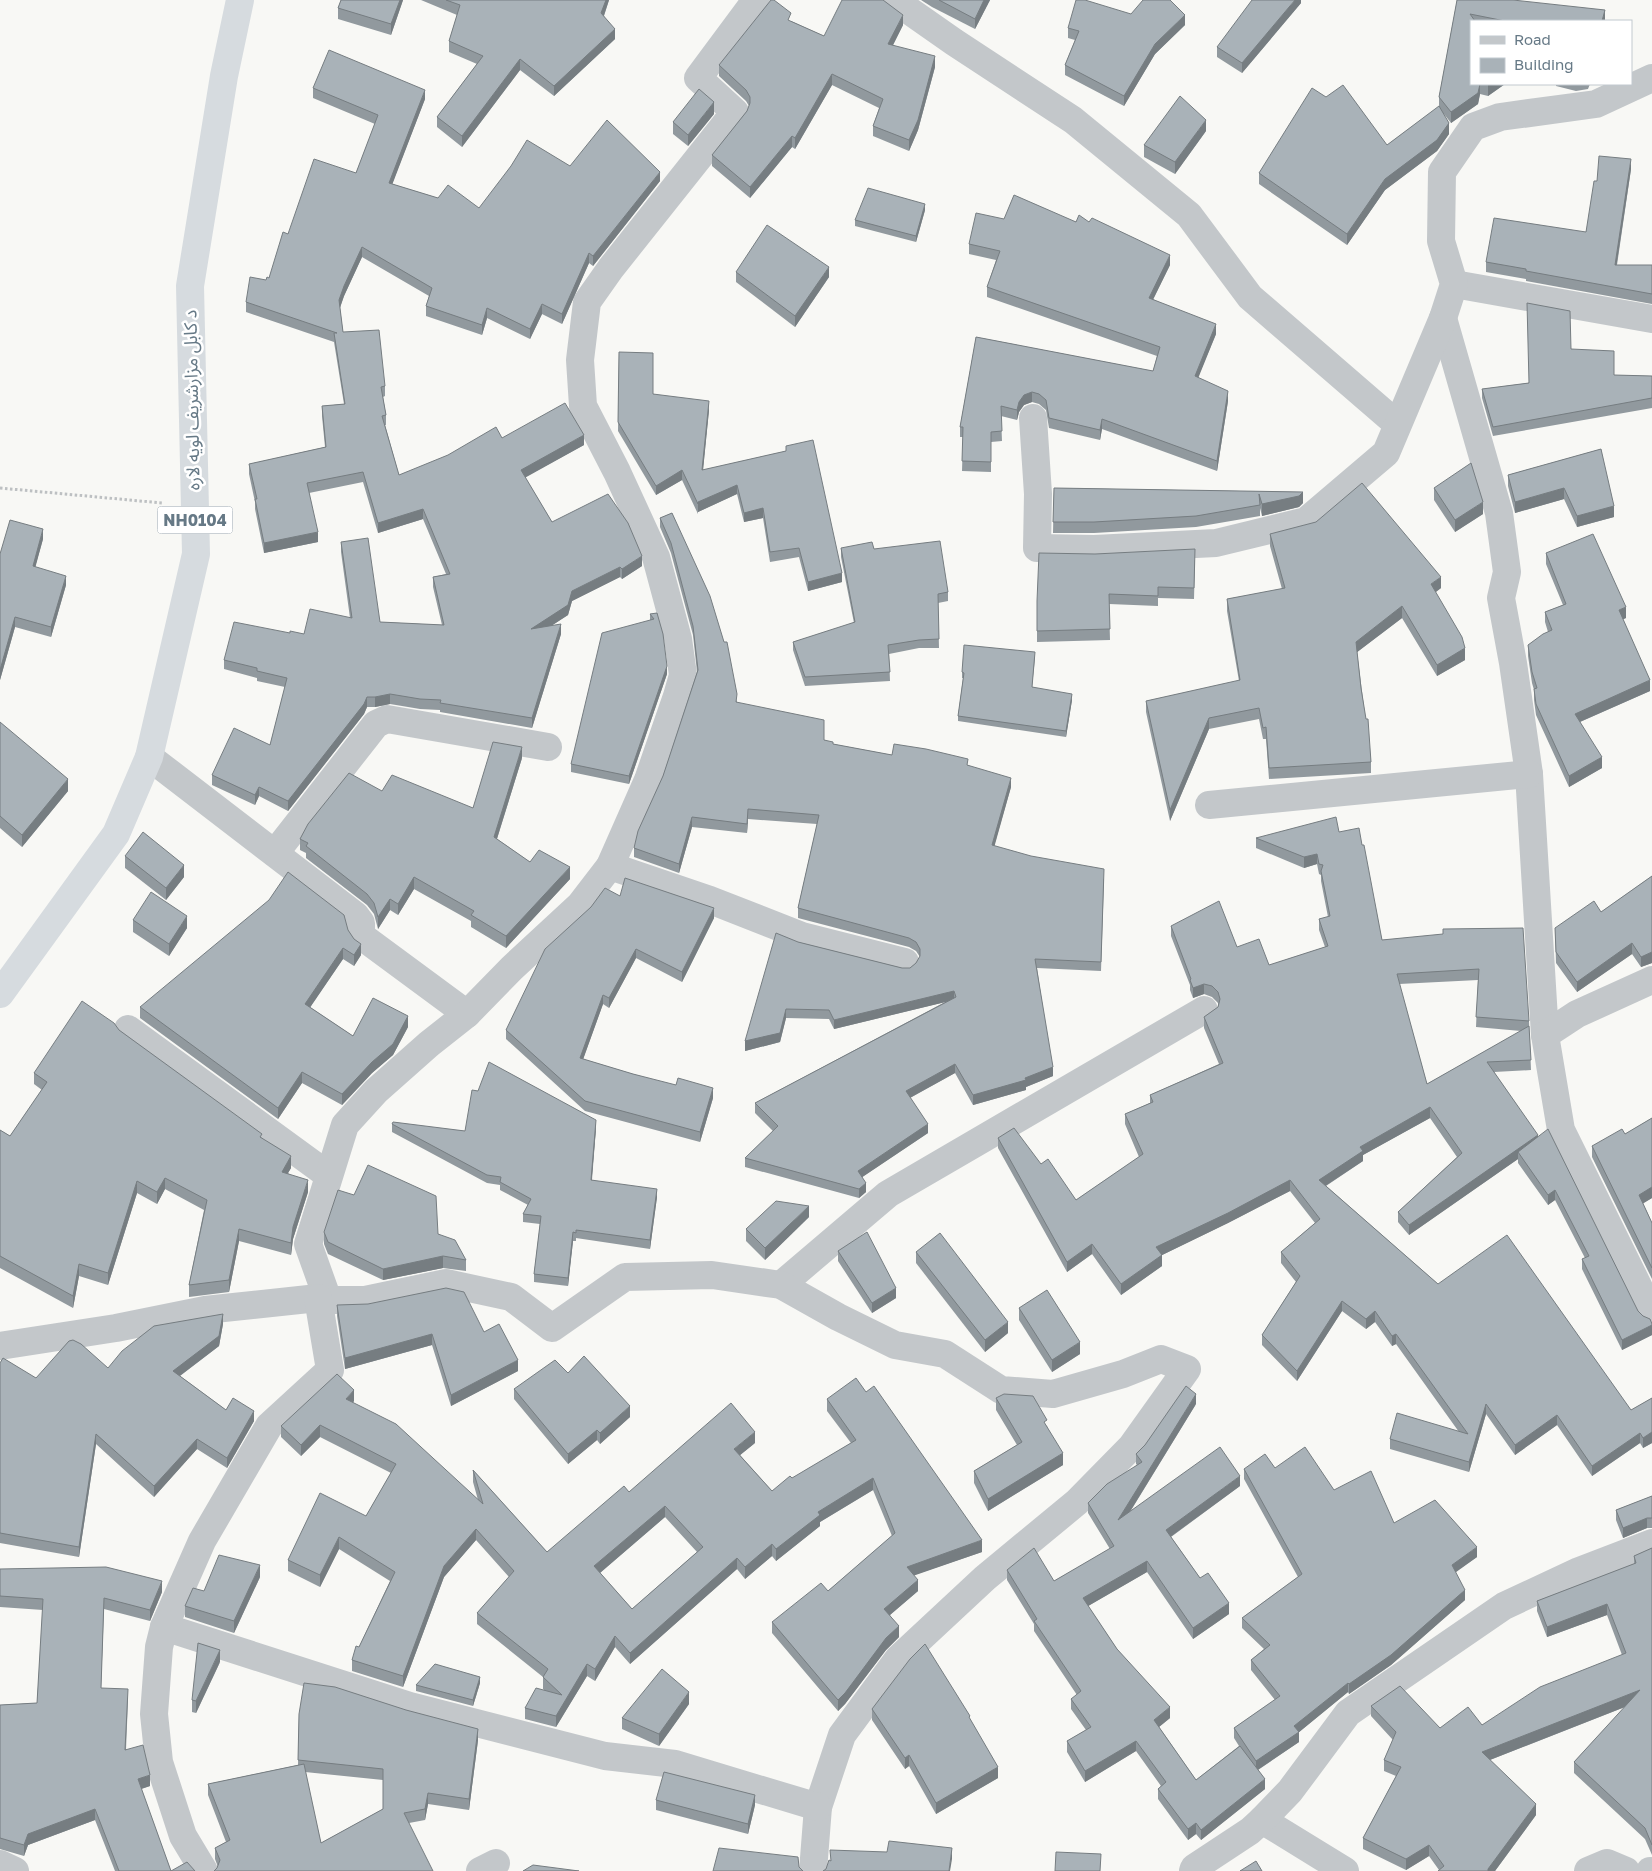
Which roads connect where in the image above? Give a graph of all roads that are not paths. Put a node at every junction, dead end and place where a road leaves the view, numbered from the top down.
1 (240, 0) edge
2 (756, 0) edge
3 (894, 0) edge
4 (1652, 78) edge
5 (1454, 284) junction
6 (1443, 318) junction
7 (1652, 318) edge
8 (1033, 418) dead end
9 (1398, 424) junction
10 (548, 747) dead end
11 (149, 757) junction
12 (1529, 774) junction
13 (1209, 805) dead end
14 (275, 854) junction
15 (610, 866) junction
16 (905, 962) dead end
17 (1652, 980) edge
18 (0, 994) edge
19 (1204, 1010) dead end
20 (467, 1014) junction
21 (128, 1029) dead end
22 (1544, 1035) junction
23 (328, 1175) junction
24 (781, 1286) junction
25 (323, 1299) junction
26 (1652, 1314) edge
27 (0, 1346) edge
28 (1652, 1543) edge
29 (164, 1627) junction
30 (818, 1807) junction
31 (1262, 1820) junction
32 (0, 1864) edge
33 (15, 1871) edge
34 (204, 1871) edge
35 (813, 1871) edge
36 (1193, 1871) edge
37 (1345, 1871) edge
38 (1588, 1871) edge
39 (1626, 1871) edge

1 - 11 highway, د کابل مزارشریف لویه لاره / NH0104
2 - 15 street
3 - 9 street
4 - 5 street
5 - 6 street
5 - 7 street
6 - 9 street
6 - 12 street
8 - 9 street
10 - 14 street
11 - 14 street
11 - 18 highway, د کابل مزارشریف لویه لاره / NH0104
12 - 13 street
12 - 22 street
14 - 20 street
15 - 16 street
15 - 20 street
17 - 22 street
19 - 24 street
20 - 23 street
21 - 23 street
22 - 26 street
23 - 25 street
24 - 25 street
24 - 30 street
25 - 27 street
25 - 29 street
28 - 31 street
29 - 30 street
29 - 34 street
30 - 35 street
31 - 36 street
31 - 37 street
32 - 33 street
38 - 39 street

